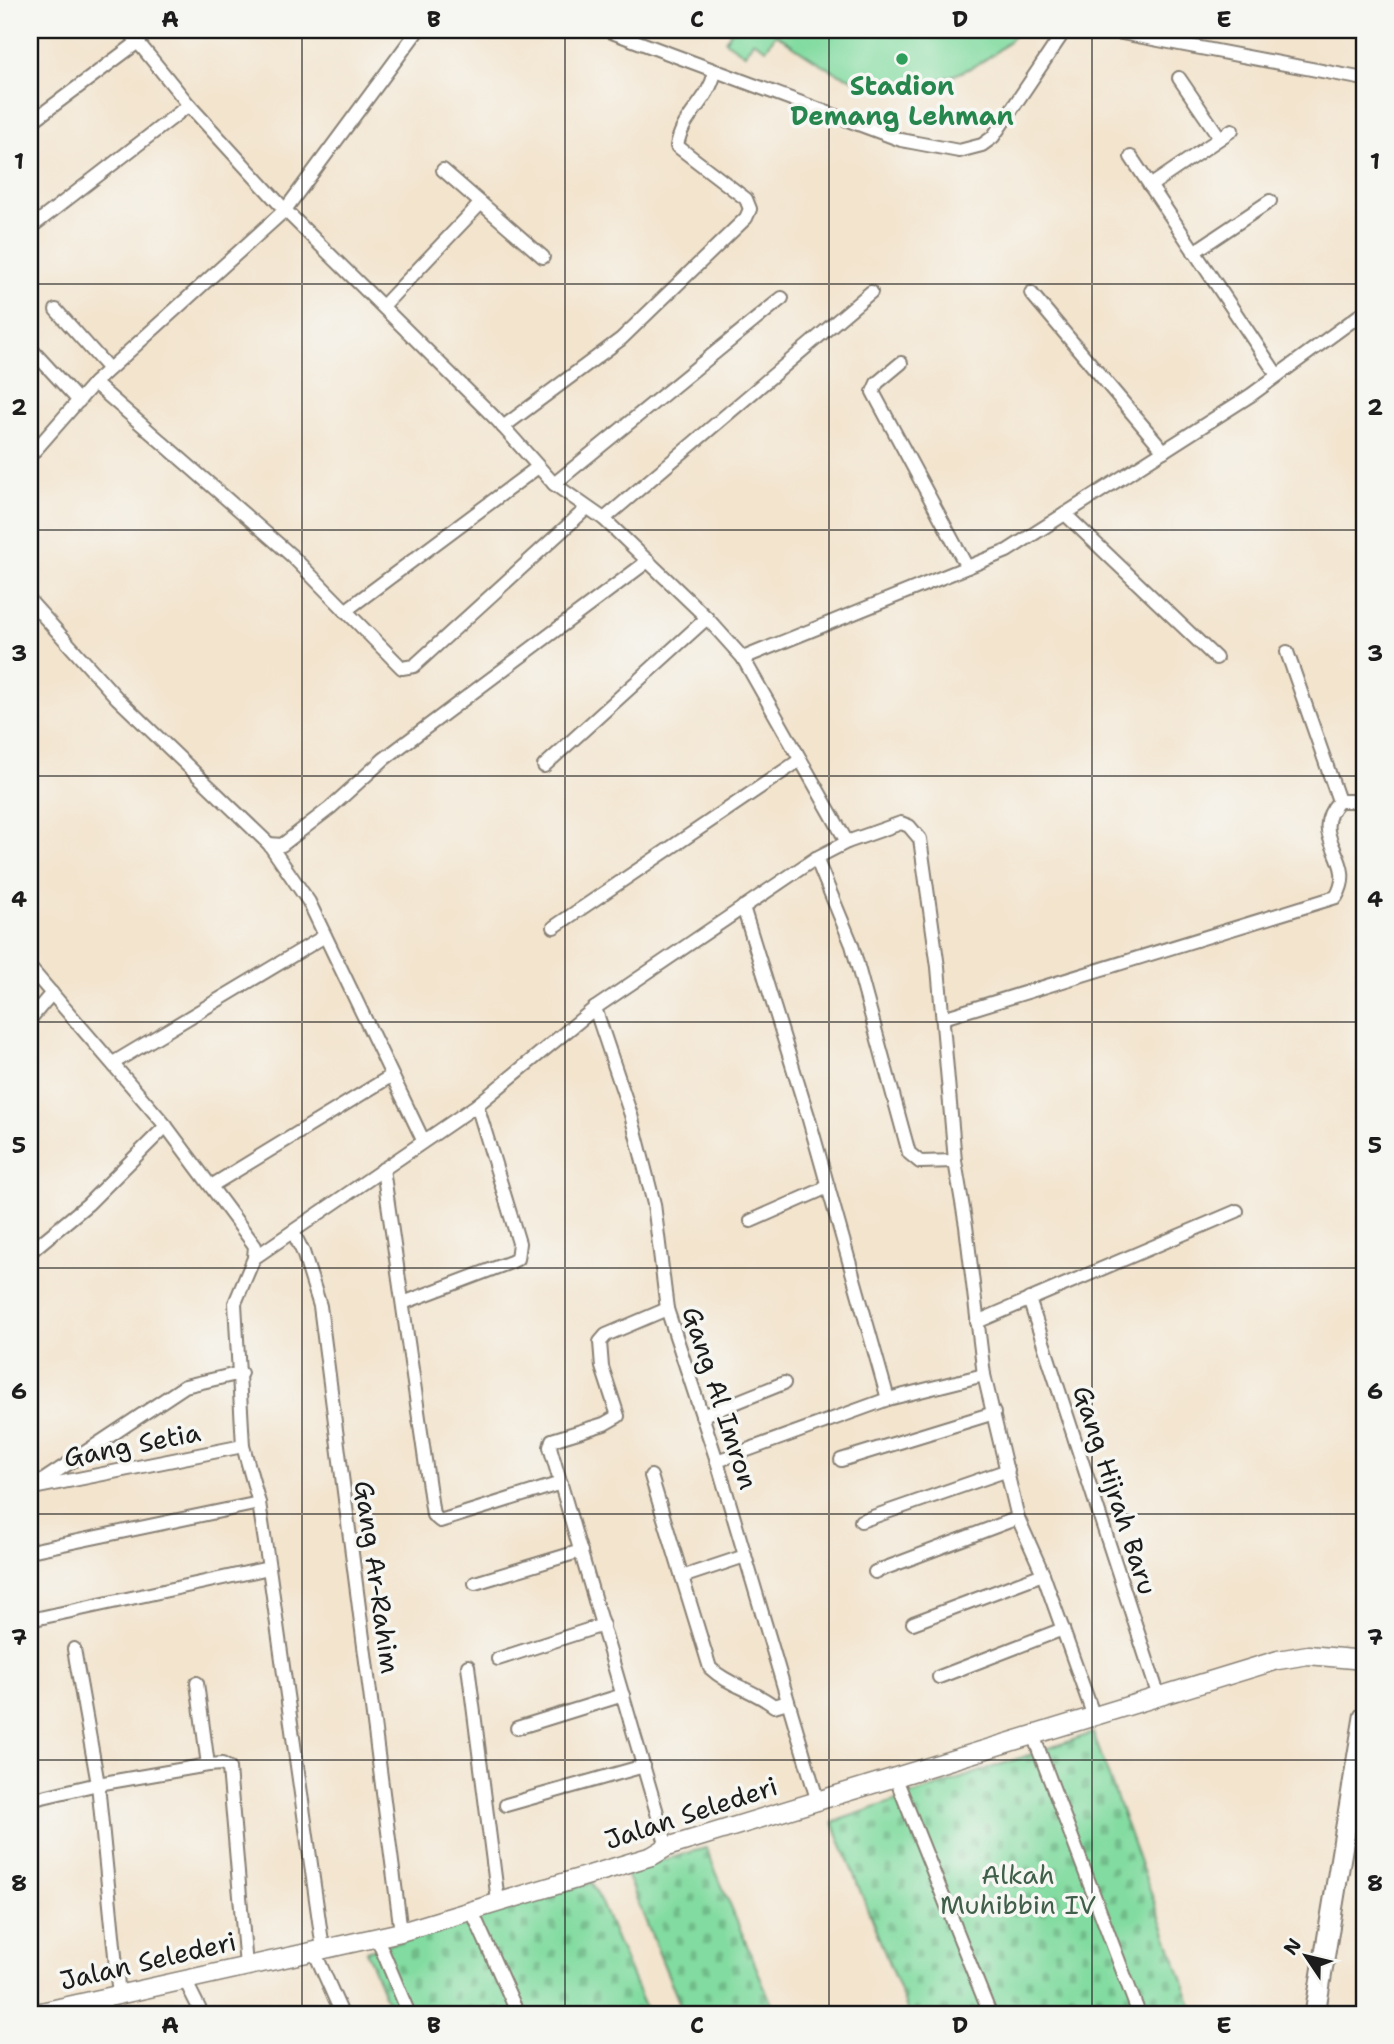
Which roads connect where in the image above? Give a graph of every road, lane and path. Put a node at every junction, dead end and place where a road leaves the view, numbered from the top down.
1 (128, 30) edge
2 (606, 30) edge
3 (1068, 30) edge
4 (1106, 30) edge
5 (414, 31) edge
6 (138, 42) junction
7 (715, 72) junction
8 (1179, 78) dead end
9 (1364, 79) edge
10 (189, 105) junction
11 (30, 123) edge
12 (1232, 130) dead end
13 (1220, 138) junction
14 (1130, 157) dead end
15 (443, 170) dead end
16 (1150, 186) junction
17 (1270, 201) dead end
18 (481, 203) junction
19 (285, 210) junction
20 (30, 228) edge
21 (1195, 252) junction
22 (543, 257) dead end
23 (871, 292) dead end
24 (1031, 293) dead end
25 (782, 298) dead end
26 (383, 306) junction
27 (56, 310) dead end
28 (1364, 312) edge
29 (31, 349) edge
30 (901, 363) dead end
31 (109, 369) junction
32 (1277, 375) junction
33 (94, 383) junction
34 (79, 401) junction
35 (503, 427) junction
36 (1164, 450) junction
37 (30, 456) edge
38 (538, 467) junction
39 (554, 484) junction
40 (587, 508) junction
41 (1065, 514) junction
42 (604, 519) junction
43 (648, 561) junction
44 (967, 567) junction
45 (30, 601) edge
46 (345, 611) junction
47 (707, 618) junction
48 (1287, 652) dead end
49 (1216, 658) dead end
50 (743, 659) junction
51 (800, 760) junction
52 (544, 766) dead end
53 (1339, 801) junction
54 (1364, 801) edge
55 (847, 842) junction
56 (269, 844) junction
57 (816, 858) junction
58 (743, 907) junction
59 (554, 927) dead end
60 (325, 936) junction
61 (30, 968) edge
62 (52, 993) junction
63 (595, 1008) junction
64 (943, 1018) junction
65 (30, 1019) edge
66 (113, 1063) junction
67 (391, 1076) junction
68 (477, 1105) junction
69 (166, 1126) junction
70 (423, 1140) junction
71 (954, 1161) junction
72 (383, 1169) junction
73 (211, 1186) junction
74 (828, 1187) junction
75 (1237, 1211) dead end
76 (751, 1221) dead end
77 (293, 1232) junction
78 (30, 1252) edge
79 (254, 1258) junction
80 (1029, 1299) junction
81 (403, 1303) junction
82 (667, 1309) junction
83 (977, 1322) junction
84 (241, 1373) junction
85 (984, 1375) junction
86 (784, 1383) dead end
87 (888, 1399) junction
88 (994, 1413) junction
89 (702, 1416) junction
90 (243, 1446) junction
91 (841, 1460) dead end
92 (717, 1461) junction
93 (1008, 1470) junction
94 (651, 1476) dead end
95 (561, 1483) junction
96 (30, 1489) edge
97 (259, 1503) junction
98 (1018, 1518) junction
99 (861, 1521) dead end
100 (30, 1551) edge
101 (581, 1551) junction
102 (745, 1556) junction
103 (270, 1568) junction
104 (875, 1572) dead end
105 (1043, 1574) junction
106 (682, 1577) junction
107 (475, 1583) dead end
108 (30, 1620) edge
109 (913, 1623) dead end
110 (603, 1625) junction
111 (1063, 1629) junction
112 (74, 1649) dead end
113 (498, 1659) dead end
114 (1364, 1660) edge
115 (468, 1666) dead end
116 (939, 1677) dead end
117 (197, 1683) dead end
118 (1158, 1694) junction
119 (623, 1695) junction
120 (788, 1702) junction
121 (1093, 1714) junction
122 (1364, 1717) edge
123 (517, 1728) dead end
124 (1033, 1735) junction
125 (208, 1765) junction
126 (644, 1766) junction
127 (895, 1776) junction
128 (98, 1784) junction
129 (1350, 1796) junction
130 (817, 1799) junction
131 (30, 1800) edge
132 (506, 1805) dead end
133 (1364, 1815) edge
134 (667, 1847) junction
135 (498, 1901) junction
136 (471, 1909) junction
137 (401, 1932) junction
138 (377, 1938) junction
139 (319, 1951) junction
140 (246, 1966) junction
141 (185, 1980) junction
142 (118, 1996) junction
143 (88, 2008) edge
144 (32, 2014) edge
145 (202, 2014) edge
146 (342, 2014) edge
147 (409, 2014) edge
148 (518, 2014) edge
149 (990, 2014) edge
150 (1139, 2014) edge
151 (1315, 2014) edge

1 - 6 street
2 - 7 street
3 - 7 street
4 - 9 street
5 - 19 street
6 - 10 street
6 - 11 street
7 - 35 street
8 - 13 street
10 - 19 street
10 - 20 street
12 - 13 street
13 - 16 street
14 - 16 street
15 - 18 street
16 - 21 street
17 - 21 street
18 - 22 street
18 - 26 street
19 - 26 street
19 - 31 street
21 - 32 street
23 - 42 street
24 - 36 street
25 - 39 street
26 - 35 street
27 - 31 street
28 - 32 street
29 - 34 street
30 - 44 street
31 - 33 street
32 - 36 street
33 - 34 street
33 - 46 street
34 - 37 street
35 - 38 street
36 - 41 street
38 - 39 street
38 - 46 street
39 - 40 street
40 - 42 street
40 - 46 street
41 - 44 street
41 - 49 street
42 - 43 street
43 - 47 street
43 - 56 street
44 - 50 street
45 - 56 street
47 - 50 street
47 - 52 street
48 - 53 street
50 - 51 street
51 - 55 street
51 - 59 street
53 - 54 street
53 - 64 street
55 - 57 street
55 - 64 street
56 - 60 street
57 - 58 street
57 - 71 street
58 - 63 street
58 - 74 street
60 - 66 street
60 - 67 street
61 - 62 street
62 - 65 street
62 - 66 street
63 - 68 street
63 - 82 street, Gang Al Imron
64 - 71 street
66 - 69 street
67 - 70 street
67 - 73 street
68 - 70 street
68 - 81 street
69 - 73 street
69 - 78 street
70 - 72 street
71 - 83 street
72 - 77 street
72 - 81 street
73 - 79 street
74 - 76 street
74 - 87 street
75 - 80 street
77 - 79 street
77 - 137 street, Gang Ar-Rahim
79 - 84 street
80 - 83 street
80 - 118 street, Gang Hijrah Baru
81 - 95 street
82 - 89 street, Gang Al Imron
82 - 95 street
83 - 85 street
84 - 90 street
84 - 96 street
85 - 87 street
85 - 88 street
86 - 89 street
87 - 92 street
88 - 91 street
88 - 93 street
89 - 92 street, Gang Al Imron
90 - 96 street, Gang Setia
90 - 97 street
92 - 102 street, Gang Al Imron
93 - 98 street
93 - 99 street
94 - 106 street
95 - 101 street
97 - 100 street
97 - 103 street
98 - 104 street
98 - 105 street
101 - 107 street
101 - 110 street
102 - 106 street
102 - 120 street, Gang Al Imron
103 - 108 street
103 - 139 street
105 - 109 street
105 - 111 street
106 - 120 street
110 - 113 street
110 - 119 street
111 - 116 street
111 - 121 street
112 - 128 street
114 - 118 street, Jalan Selederi
115 - 135 street
117 - 125 street
118 - 121 street, Jalan Selederi
119 - 123 street
119 - 126 street
120 - 130 street, Gang Al Imron
121 - 124 street, Jalan Selederi
122 - 129 main road
124 - 127 street, Jalan Selederi
124 - 150 street
125 - 128 street
125 - 140 street
126 - 132 street
126 - 134 street
127 - 130 street, Jalan Selederi
127 - 149 street
128 - 131 street
128 - 142 street
129 - 133 street
129 - 151 main road
130 - 134 street, Jalan Selederi
134 - 135 street, Jalan Selederi
135 - 136 street, Jalan Selederi
136 - 137 street, Jalan Selederi
136 - 148 street
137 - 138 street, Jalan Selederi
138 - 139 street, Jalan Selederi
138 - 147 street
139 - 140 street, Jalan Selederi
139 - 146 street
140 - 141 street, Jalan Selederi
141 - 142 street, Jalan Selederi
141 - 145 street
142 - 143 street, Jalan Selederi
143 - 144 street, Jalan Selederi

